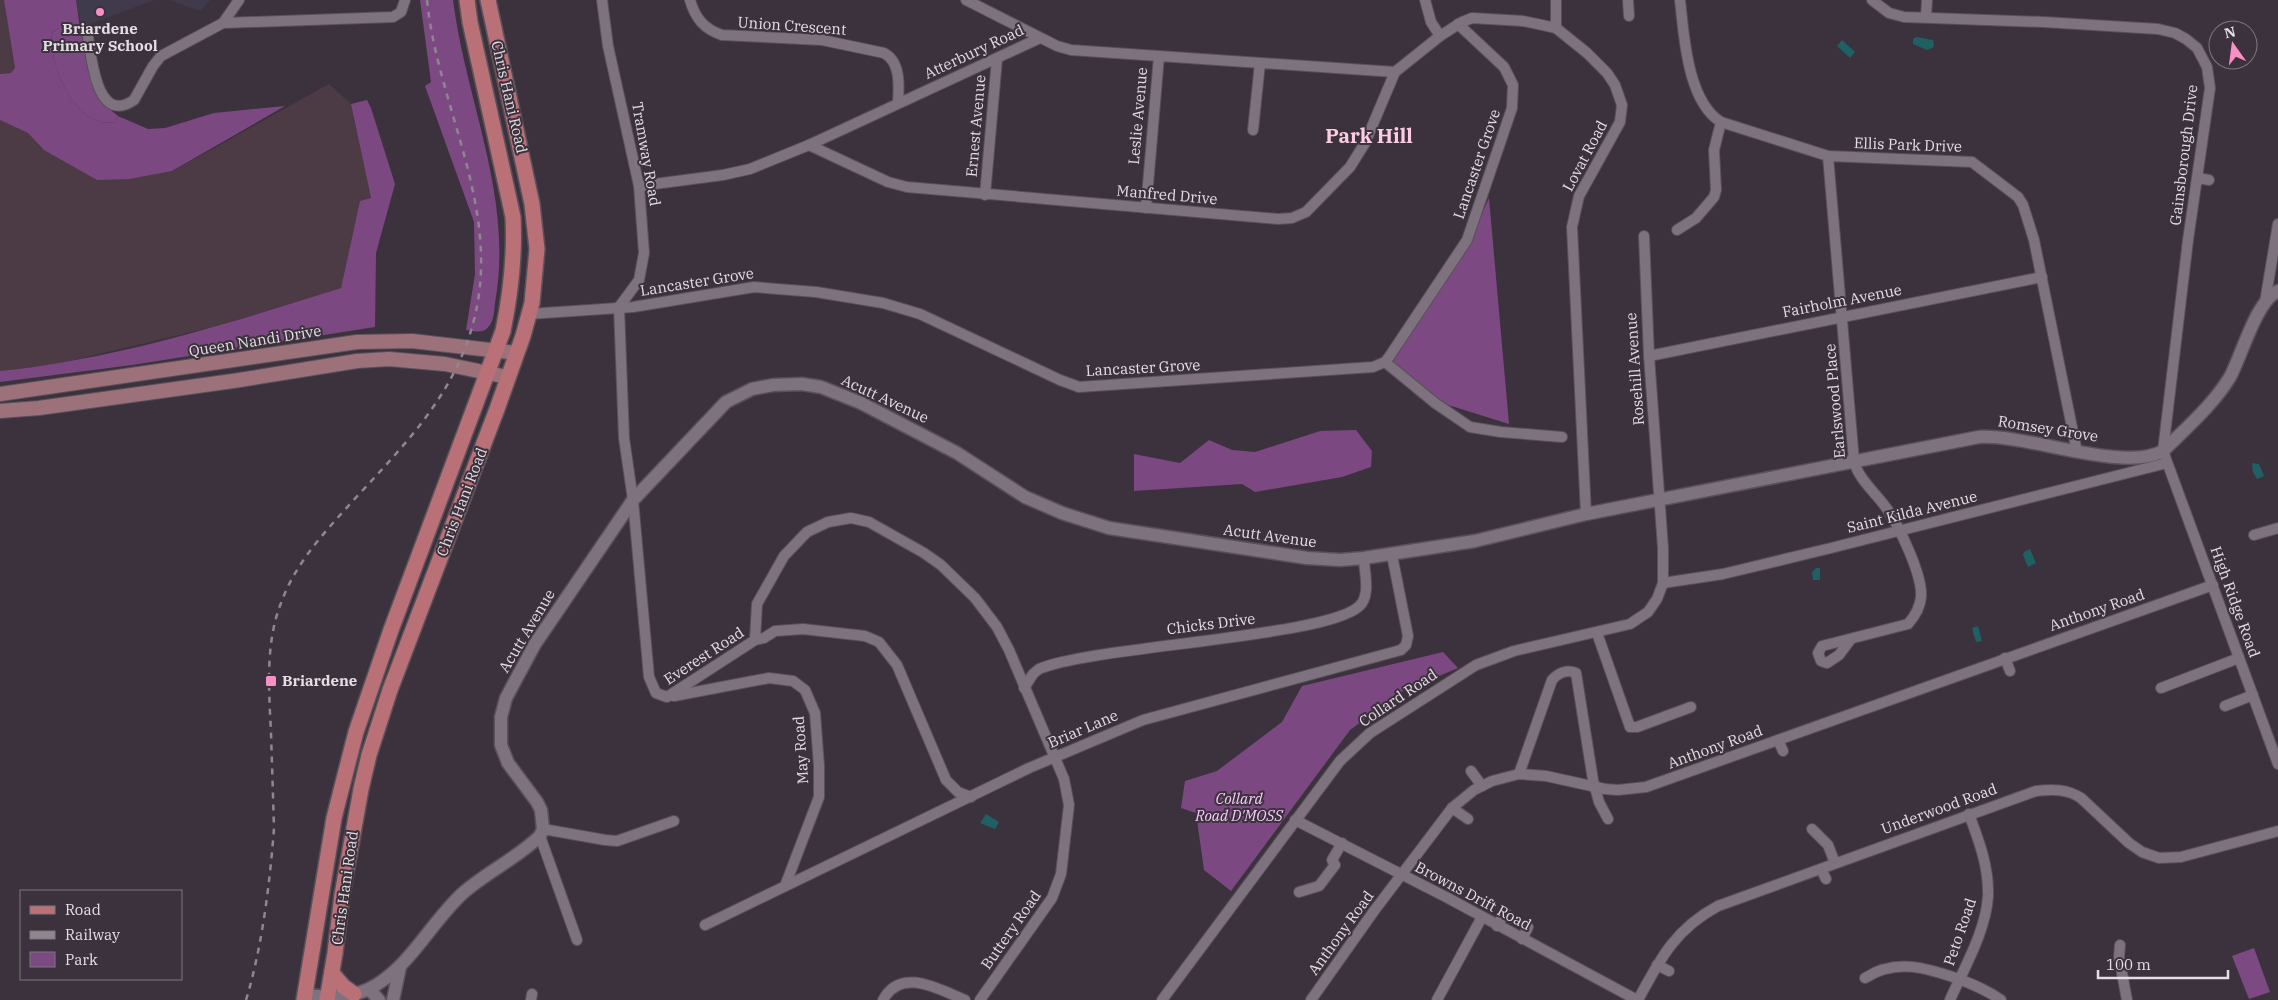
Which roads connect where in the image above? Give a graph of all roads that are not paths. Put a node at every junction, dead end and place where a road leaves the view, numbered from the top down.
1 (239, 0) edge
2 (467, 0) edge
3 (488, 0) edge
4 (602, 0) edge
5 (690, 0) edge
6 (966, 0) edge
7 (1425, 0) edge
8 (1556, 0) edge
9 (1628, 0) edge
10 (1680, 0) edge
11 (1872, 0) edge
12 (1927, 0) edge
13 (405, 2) edge
14 (1629, 16) dead end
15 (1926, 17) junction
16 (223, 22) junction
17 (1458, 24) junction
18 (1556, 28) junction
19 (87, 30) dead end
20 (1440, 36) junction
21 (1040, 38) junction
22 (1159, 56) junction
23 (997, 59) junction
24 (1260, 63) junction
25 (1395, 72) junction
26 (486, 89) junction
27 (509, 103) junction
28 (898, 103) junction
29 (1721, 122) junction
30 (1253, 130) dead end
31 (809, 145) junction
32 (1828, 156) junction
33 (2198, 178) junction
34 (2209, 180) dead end
35 (639, 186) junction
36 (985, 195) junction
37 (1146, 208) junction
38 (2278, 224) edge
39 (1677, 230) dead end
40 (1644, 236) dead end
41 (2042, 277) junction
42 (2278, 291) edge
43 (2265, 302) junction
44 (619, 307) junction
45 (529, 314) junction
46 (1843, 316) junction
47 (496, 349) junction
48 (516, 353) junction
49 (1649, 356) junction
50 (1385, 362) junction
51 (487, 373) junction
52 (507, 377) junction
53 (0, 394) edge
54 (0, 411) edge
55 (1562, 437) dead end
56 (2077, 452) junction
57 (2117, 456) junction
58 (2165, 457) junction
59 (1854, 461) junction
60 (2114, 478) junction
61 (633, 500) junction
62 (1659, 500) junction
63 (1586, 514) junction
64 (2278, 528) edge
65 (1901, 531) junction
66 (2254, 535) dead end
67 (1392, 555) junction
68 (1364, 558) junction
69 (1663, 584) junction
70 (2213, 585) junction
71 (1597, 633) junction
72 (1851, 639) dead end
73 (755, 640) junction
74 (2005, 658) junction
75 (2239, 658) junction
76 (2010, 671) dead end
77 (1024, 688) junction
78 (2162, 688) dead end
79 (2253, 695) junction
80 (667, 697) junction
81 (2225, 706) dead end
82 (1691, 707) dead end
83 (1778, 740) junction
84 (1783, 751) dead end
85 (1055, 757) junction
86 (2278, 764) edge
87 (1471, 771) dead end
88 (1519, 774) junction
89 (1482, 786) junction
90 (1595, 787) junction
91 (971, 797) junction
92 (1452, 808) junction
93 (1969, 814) junction
94 (1468, 819) dead end
95 (1608, 819) dead end
96 (1295, 820) junction
97 (674, 821) dead end
98 (1812, 829) dead end
99 (2278, 831) edge
100 (542, 832) junction
101 (1342, 843) junction
102 (1835, 863) junction
103 (1821, 869) junction
104 (1403, 875) junction
105 (1826, 878) dead end
106 (785, 886) junction
107 (1300, 892) dead end
108 (1505, 912) dead end
109 (1482, 917) junction
110 (705, 925) dead end
111 (1497, 926) junction
112 (1528, 927) dead end
113 (1522, 939) junction
114 (576, 940) dead end
115 (2120, 945) dead end
116 (1657, 965) junction
117 (400, 967) junction
118 (1669, 971) dead end
119 (332, 973) junction
120 (1865, 978) dead end
121 (1959, 980) junction
122 (362, 993) edge
123 (305, 998) edge
124 (327, 998) edge
125 (378, 1000) edge
126 (393, 1000) edge
127 (883, 1000) edge
128 (965, 1000) edge
129 (980, 1000) edge
130 (1162, 1000) edge
131 (1311, 1000) edge
132 (1437, 1000) edge
133 (1638, 1000) edge
134 (1950, 1000) edge
135 (2001, 1000) edge
136 (2127, 1000) edge

1 - 16 street
2 - 26 main road, Chris Hani Road
3 - 27 main road, Chris Hani Road
4 - 35 street, Tramway Road
5 - 28 street, Union Crescent
6 - 21 street
7 - 20 street
8 - 18 street
9 - 14 street
10 - 29 street, Ellis Park Drive
11 - 15 street, Gainsborough Drive
12 - 15 street
13 - 16 street
15 - 33 street, Gainsborough Drive
16 - 19 street
17 - 18 street, Lovat Road
17 - 20 street
17 - 50 street, Lancaster Grove
18 - 63 street, Lovat Road
20 - 25 street
21 - 22 street, Atterbury Road
21 - 23 street, Atterbury Road
22 - 24 street, Atterbury Road
22 - 37 street, Leslie Avenue
23 - 28 street, Atterbury Road
23 - 36 street, Ernest Avenue
24 - 25 street, Atterbury Road
24 - 30 street
25 - 37 street, Manfred Drive
26 - 27 main road
26 - 47 main road, Chris Hani Road
27 - 45 main road, Chris Hani Road
28 - 31 street, Atterbury Road
29 - 32 street, Ellis Park Drive
29 - 39 street
31 - 35 street, Atterbury Road
31 - 36 street, Manfred Drive
32 - 41 street, Ellis Park Drive
32 - 46 street, Earlswood Place
33 - 34 street
33 - 58 street, Gainsborough Drive
35 - 44 street, Tramway Road
36 - 37 street, Manfred Drive
38 - 43 street
40 - 49 street, Rosehill Avenue
41 - 46 street, Fairholm Avenue
41 - 56 street, Ellis Park Drive
42 - 43 street
43 - 58 street
44 - 45 street, Lancaster Grove
44 - 50 street, Lancaster Grove
44 - 61 street, Everest Road
45 - 48 main road, Chris Hani Road
46 - 49 street, Fairholm Avenue
46 - 59 street, Earlswood Place
47 - 48 main road, Queen Nandi Drive
47 - 51 main road, Chris Hani Road
47 - 53 main road, Queen Nandi Drive
48 - 52 main road, Chris Hani Road
49 - 62 street, Rosehill Avenue
50 - 55 street
51 - 52 main road
51 - 54 main road
51 - 123 main road, Chris Hani Road
52 - 119 main road, Chris Hani Road
56 - 57 street, Romsey Grove
56 - 59 street, Romsey Grove
57 - 58 street, Romsey Grove
57 - 60 street
58 - 60 street, Saint Kilda Avenue
58 - 70 street, High Ridge Road
59 - 62 street, Romsey Grove
59 - 65 street, Earlswood Place
60 - 65 street, Saint Kilda Avenue
61 - 68 street, Acutt Avenue
61 - 80 street, Everest Road
61 - 100 street, Acutt Avenue
62 - 63 street, Acutt Avenue
62 - 69 street, Collard Road
63 - 67 street, Acutt Avenue
64 - 66 street
65 - 69 street, Saint Kilda Avenue
65 - 72 street, Earlswood Place
67 - 68 street, Acutt Avenue
67 - 85 street, Briar Lane
68 - 77 street, Chicks Drive
69 - 71 street, Collard Road
70 - 74 street, Anthony Road
70 - 75 street, High Ridge Road
71 - 82 street
71 - 96 street, Collard Road
73 - 77 street, Buttery Road
73 - 80 street, Everest Road
73 - 91 street, Everest Road
74 - 76 street
74 - 83 street, Anthony Road
75 - 78 street
75 - 79 street, High Ridge Road
77 - 85 street, Buttery Road
79 - 81 street
79 - 86 street, High Ridge Road
80 - 106 street, May Road
83 - 84 street
83 - 90 street, Anthony Road
85 - 91 street, Briar Lane
85 - 129 street, Buttery Road
87 - 89 street
88 - 89 street, Anthony Road
88 - 90 street, Anthony Road
88 - 90 street
89 - 92 street, Anthony Road
90 - 95 street
91 - 106 street, Briar Lane
92 - 94 street
92 - 104 street, Anthony Road
93 - 99 street, Underwood Road
93 - 102 street, Underwood Road
93 - 121 street, Peto Road
96 - 101 street, Browns Drift Road
96 - 130 street, Collard Road
97 - 100 street
98 - 102 street
100 - 114 street
100 - 117 street
101 - 104 street, Browns Drift Road
101 - 107 street
102 - 103 street, Underwood Road
103 - 105 street
103 - 116 street, Underwood Road
104 - 109 street, Browns Drift Road
104 - 131 street, Anthony Road
106 - 110 street, Briar Lane
108 - 111 street
109 - 111 street, Browns Drift Road
109 - 132 street
111 - 113 street, Browns Drift Road
112 - 113 street
113 - 133 street, Browns Drift Road
115 - 136 street
116 - 118 street
116 - 133 street, Underwood Road
117 - 122 street
117 - 126 street
119 - 122 main road
119 - 124 main road, Chris Hani Road
120 - 121 street
121 - 134 street, Peto Road
121 - 135 street
122 - 124 street
122 - 125 street
123 - 124 street
127 - 128 street

